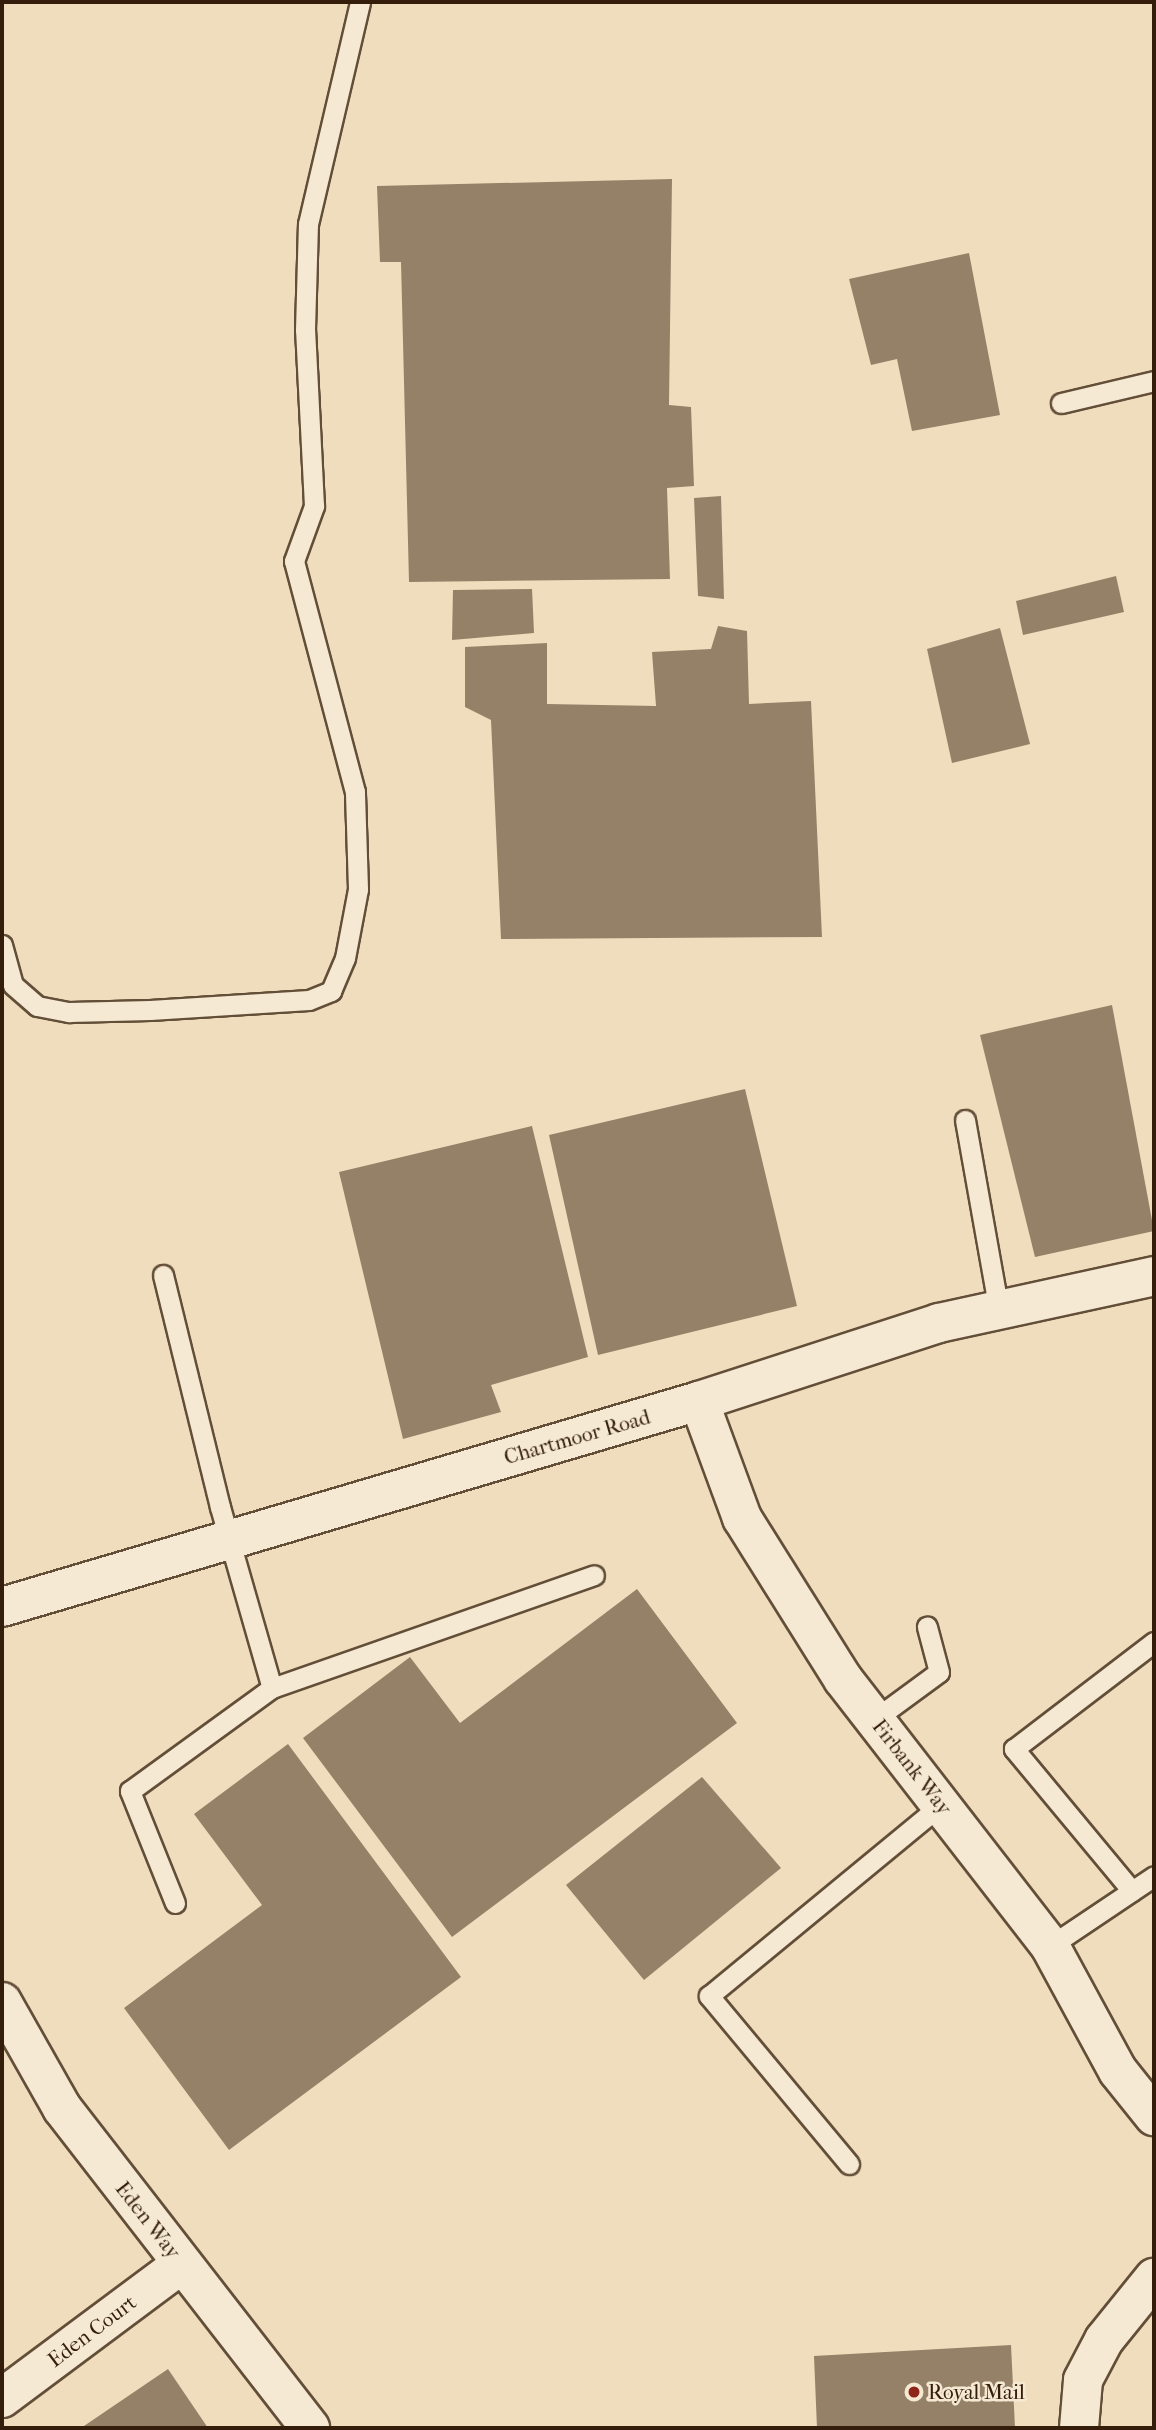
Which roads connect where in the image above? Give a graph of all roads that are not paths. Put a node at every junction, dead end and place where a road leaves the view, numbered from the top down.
1 (359, 2) edge
2 (1154, 381) edge
3 (1062, 403) dead end
4 (2, 945) edge
5 (965, 1120) dead end
6 (163, 1275) dead end
7 (1154, 1276) edge
8 (999, 1310) junction
9 (699, 1401) junction
10 (229, 1540) junction
11 (594, 1575) dead end
12 (2, 1607) edge
13 (927, 1627) dead end
14 (1152, 1648) edge
15 (272, 1688) junction
16 (875, 1719) junction
17 (941, 1805) junction
18 (1154, 1876) edge
19 (1132, 1891) junction
20 (175, 1903) dead end
21 (1050, 1946) junction
22 (6, 2021) edge
23 (1154, 2116) edge
24 (849, 2164) dead end
25 (182, 2264) junction
26 (1154, 2278) edge
27 (2, 2398) edge
28 (310, 2428) edge
29 (1079, 2428) edge

1 - 4 lane
2 - 3 lane
5 - 8 lane
6 - 10 lane
7 - 8 street, Chartmoor Road
8 - 9 street, Chartmoor Road
9 - 10 street, Chartmoor Road
9 - 16 street, Firbank Way
10 - 12 street, Chartmoor Road
10 - 15 lane
11 - 15 lane
13 - 16 lane
14 - 19 lane
15 - 20 lane
16 - 17 street, Firbank Way
17 - 21 street, Firbank Way
17 - 24 lane
18 - 19 lane
19 - 21 lane
21 - 23 street, Firbank Way
22 - 25 street, Eden Way
25 - 27 street, Eden Court
25 - 28 street, Eden Way
26 - 29 street

